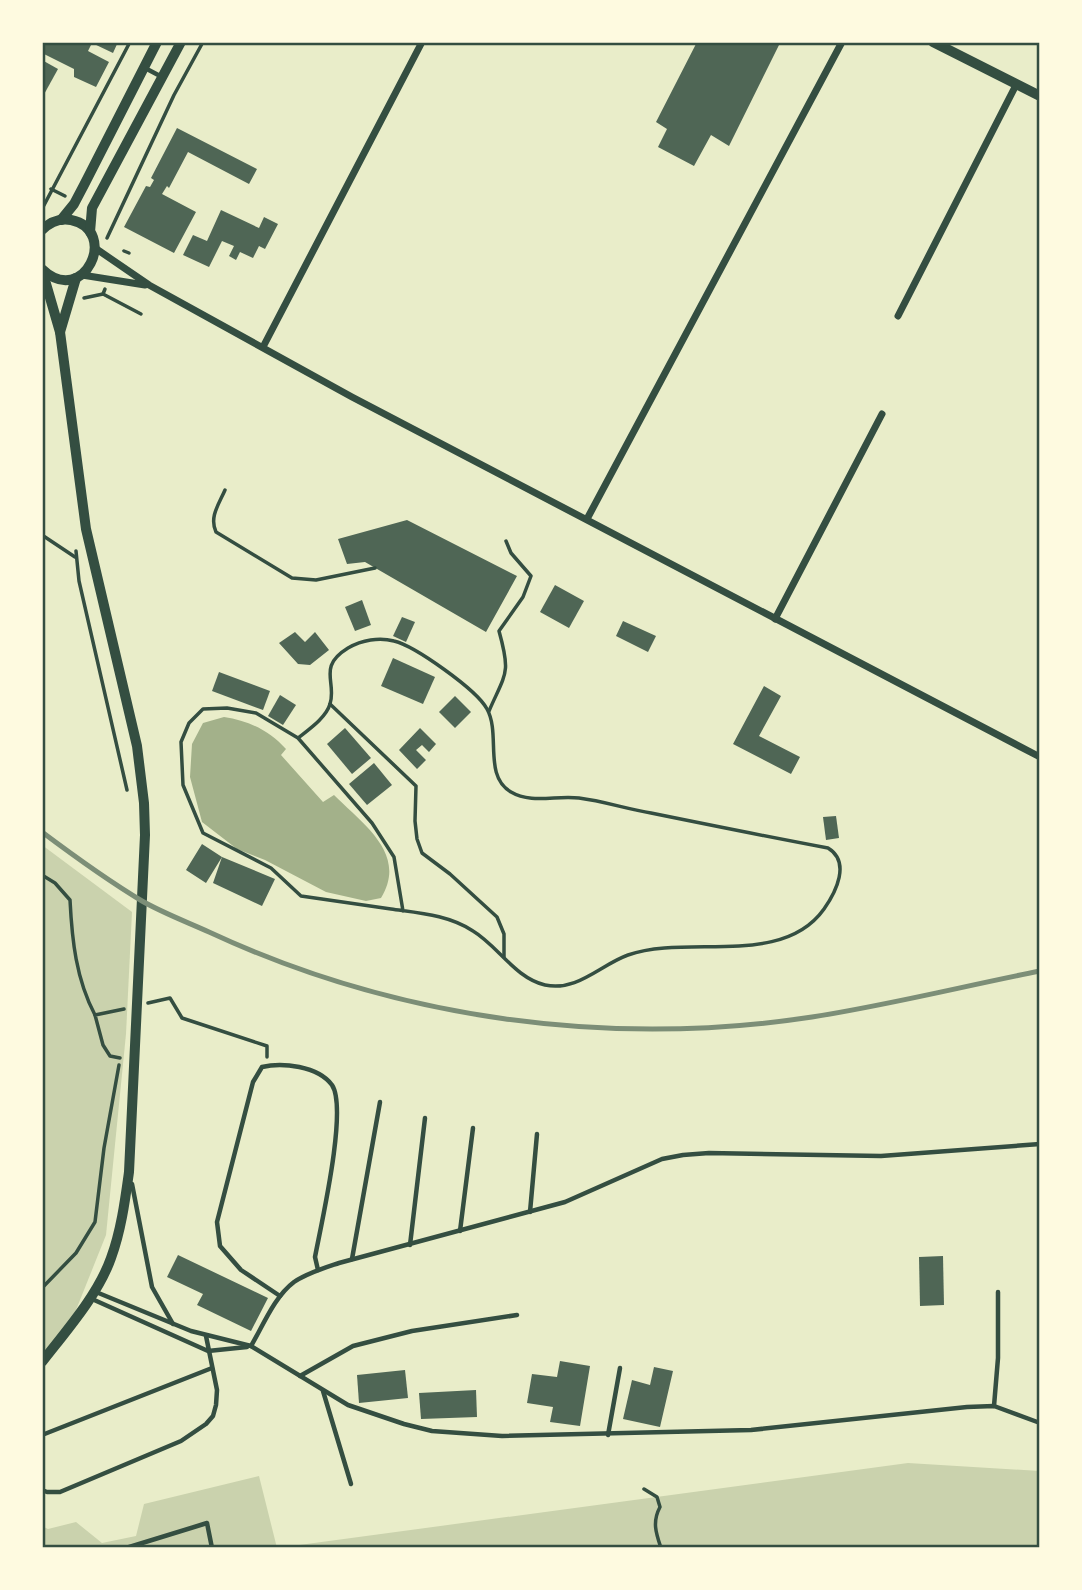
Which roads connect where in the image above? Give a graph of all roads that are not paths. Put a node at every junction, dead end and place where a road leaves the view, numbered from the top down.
1 (157, 42) edge
2 (181, 42) edge
3 (422, 42) edge
4 (842, 42) edge
5 (933, 42) edge
6 (144, 67) junction
7 (163, 77) junction
8 (1016, 85) junction
9 (1040, 96) edge
10 (52, 221) edge
11 (42, 230) edge
12 (90, 232) junction
13 (95, 248) junction
14 (42, 270) edge
15 (79, 276) junction
16 (149, 285) junction
17 (898, 316) dead end
18 (60, 332) junction
19 (263, 347) junction
20 (882, 414) dead end
21 (587, 519) junction
22 (775, 619) junction
23 (1040, 757) edge
24 (380, 1102) dead end
25 (425, 1118) dead end
26 (473, 1128) dead end
27 (537, 1134) dead end
28 (1040, 1144) edge
29 (129, 1172) junction
30 (530, 1212) junction
31 (460, 1232) junction
32 (410, 1245) junction
33 (352, 1259) junction
34 (318, 1270) junction
35 (998, 1292) dead end
36 (91, 1294) junction
37 (280, 1296) junction
38 (517, 1315) dead end
39 (173, 1324) junction
40 (206, 1336) junction
41 (251, 1346) junction
42 (208, 1351) junction
43 (42, 1362) edge
44 (212, 1368) junction
45 (620, 1368) dead end
46 (300, 1376) junction
47 (323, 1391) junction
48 (995, 1406) junction
49 (1040, 1423) edge
50 (42, 1434) edge
51 (608, 1434) junction
52 (351, 1484) dead end
53 (42, 1490) edge
54 (126, 1548) edge
55 (212, 1548) edge

1 - 6 street
2 - 7 street
3 - 19 street
4 - 21 street
5 - 8 street
6 - 7 lane
6 - 10 street
7 - 12 street
8 - 9 street
8 - 17 street
10 - 11 street
10 - 12 street
12 - 13 street
13 - 15 street
13 - 16 street
14 - 15 street
14 - 18 street
15 - 16 street
15 - 18 street
16 - 19 street
18 - 29 street
19 - 21 street
20 - 22 street
21 - 22 street
22 - 23 street
24 - 33 lane
25 - 32 lane
26 - 31 lane
27 - 30 lane
28 - 30 lane
29 - 36 street
29 - 39 lane
30 - 31 lane
31 - 32 lane
32 - 33 lane
33 - 34 lane
34 - 37 lane
34 - 37 lane
35 - 48 lane
36 - 39 lane
36 - 42 lane
36 - 43 street
37 - 41 lane
38 - 46 lane
39 - 40 lane
40 - 41 lane
40 - 42 lane
41 - 42 lane
41 - 46 lane
42 - 44 lane
44 - 50 lane
44 - 53 lane
45 - 51 lane
46 - 47 lane
47 - 51 lane
47 - 52 lane
48 - 49 lane
48 - 51 lane
54 - 55 lane

